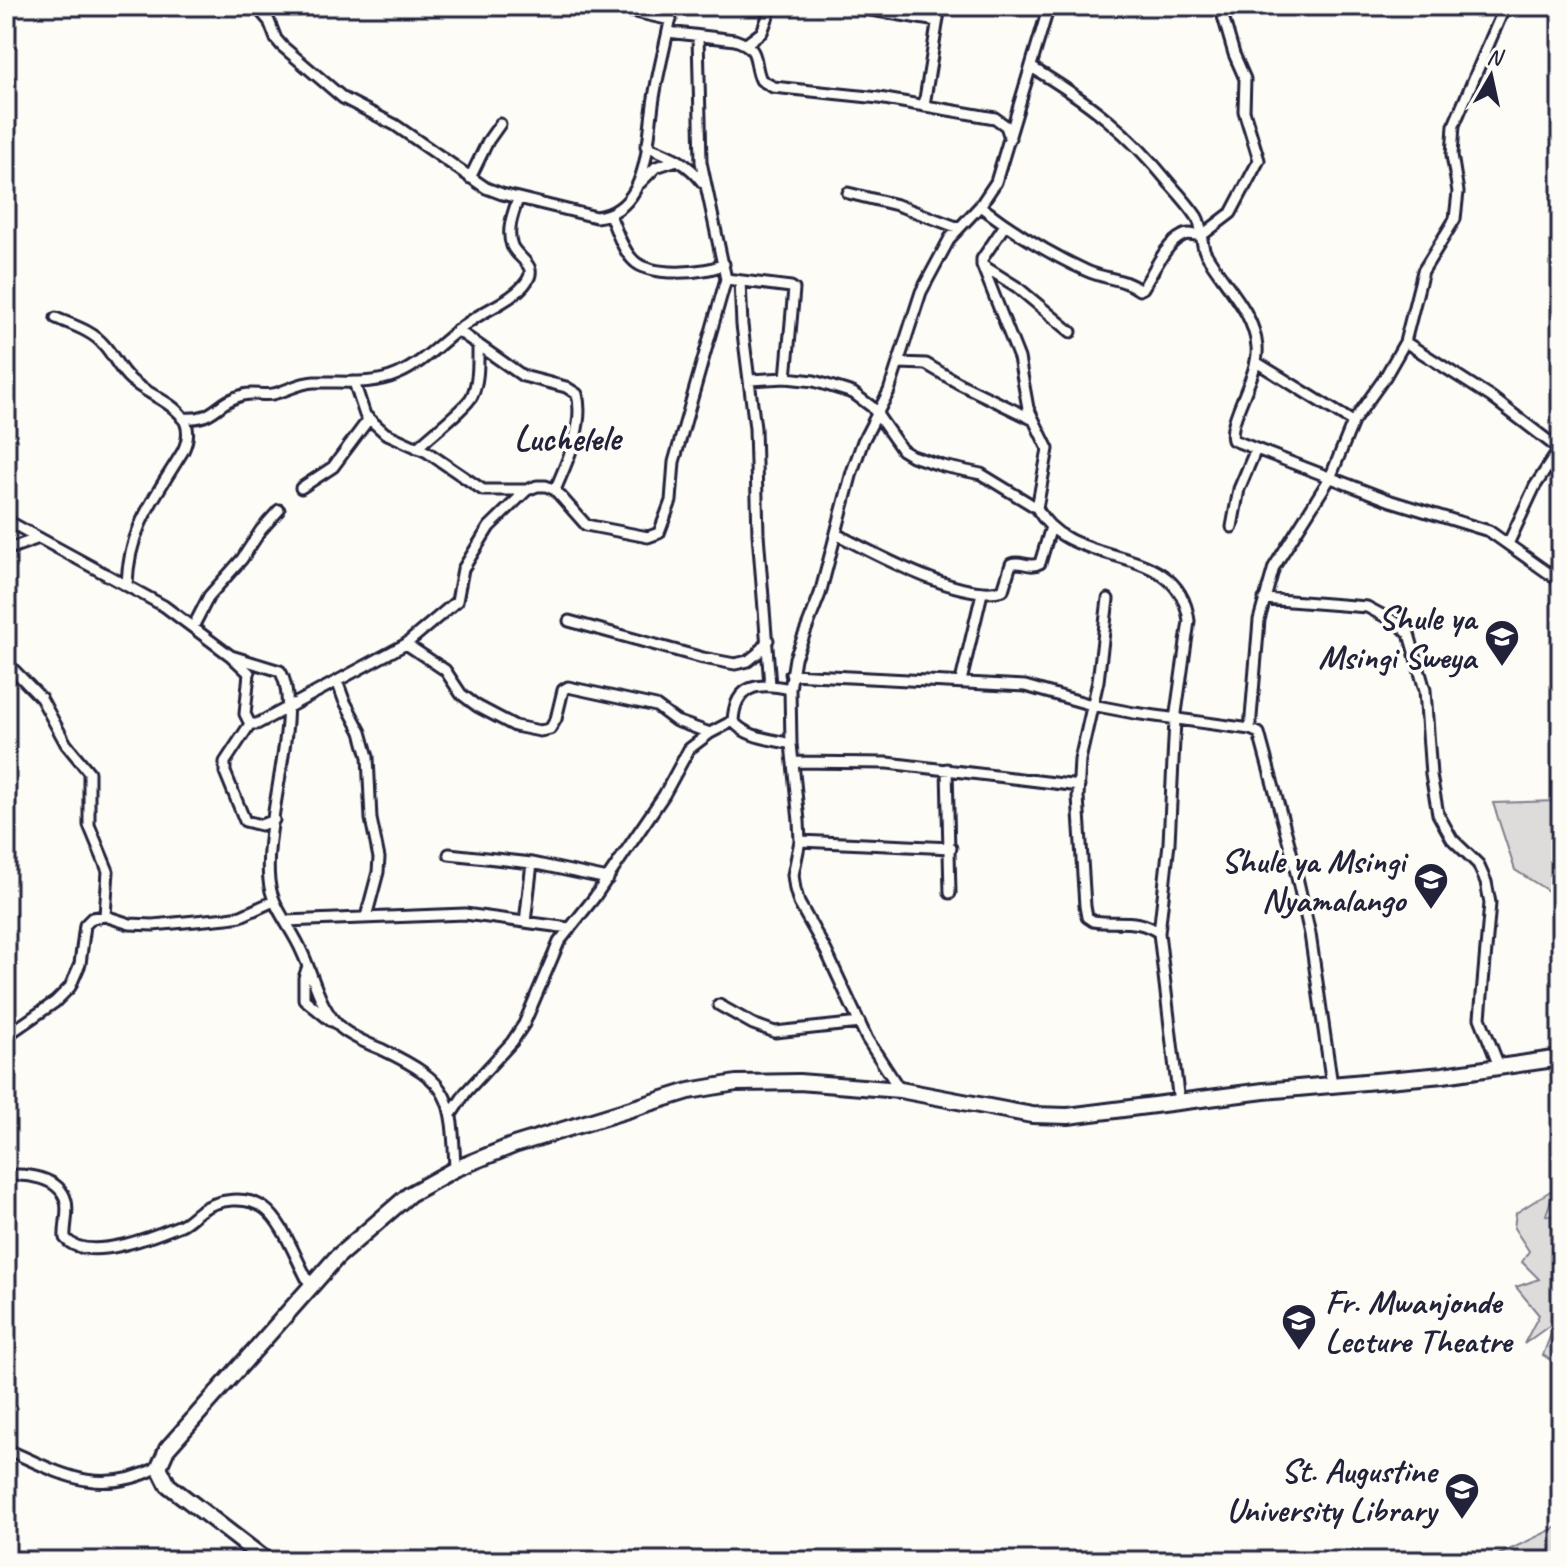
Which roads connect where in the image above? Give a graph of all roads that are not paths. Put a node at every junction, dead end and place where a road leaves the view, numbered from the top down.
1 (256, 6) edge
2 (608, 6) edge
3 (673, 6) edge
4 (847, 6) edge
5 (940, 6) edge
6 (1049, 6) edge
7 (1220, 6) edge
8 (1505, 6) edge
9 (774, 8) edge
10 (671, 20) junction
11 (937, 21) junction
12 (668, 32) junction
13 (698, 36) junction
14 (746, 44) junction
15 (1031, 67) junction
16 (924, 105) junction
17 (500, 124) dead end
18 (1010, 138) junction
19 (646, 146) junction
20 (679, 159) junction
21 (470, 178) junction
22 (705, 185) junction
23 (635, 189) junction
24 (848, 193) dead end
25 (518, 199) junction
26 (980, 206) junction
27 (610, 215) junction
28 (1005, 225) junction
29 (959, 228) junction
30 (1201, 236) junction
31 (724, 264) junction
32 (982, 265) junction
33 (726, 279) junction
34 (740, 281) junction
35 (56, 318) dead end
36 (457, 330) junction
37 (1071, 332) dead end
38 (1405, 342) junction
39 (478, 346) junction
40 (1256, 362) junction
41 (899, 363) junction
42 (786, 378) junction
43 (749, 380) junction
44 (354, 382) junction
45 (878, 416) junction
46 (182, 418) junction
47 (368, 420) junction
48 (1034, 420) junction
49 (1353, 422) junction
50 (417, 448) junction
51 (1560, 448) edge
52 (1256, 449) junction
53 (1330, 478) junction
54 (301, 488) dead end
55 (527, 490) junction
56 (555, 490) junction
57 (1037, 508) junction
58 (279, 510) dead end
59 (6, 520) edge
60 (1517, 523) junction
61 (1051, 527) junction
62 (1232, 527) dead end
63 (1489, 531) junction
64 (836, 534) junction
65 (39, 538) junction
66 (1508, 544) junction
67 (6, 550) edge
68 (1561, 582) edge
69 (127, 584) junction
70 (982, 593) junction
71 (1108, 599) dead end
72 (1264, 599) junction
73 (569, 621) dead end
74 (193, 627) junction
75 (768, 640) junction
76 (406, 644) junction
77 (231, 656) junction
78 (6, 662) edge
79 (791, 674) junction
80 (337, 681) junction
81 (961, 681) junction
82 (770, 685) junction
83 (790, 689) junction
84 (1092, 705) junction
85 (287, 706) junction
86 (1175, 720) junction
87 (733, 721) junction
88 (250, 724) junction
89 (1250, 729) junction
90 (710, 733) junction
91 (791, 744) junction
92 (793, 762) junction
93 (947, 769) junction
94 (1079, 786) junction
95 (274, 820) junction
96 (800, 841) junction
97 (951, 848) junction
98 (449, 854) dead end
99 (532, 863) junction
100 (608, 879) junction
101 (950, 893) dead end
102 (274, 901) junction
103 (105, 916) junction
104 (366, 917) junction
105 (285, 921) junction
106 (525, 922) junction
107 (569, 928) junction
108 (1159, 933) junction
109 (308, 966) junction
110 (719, 1005) dead end
111 (7, 1009) edge
112 (25, 1022) junction
113 (860, 1023) junction
114 (340, 1027) junction
115 (6, 1036) edge
116 (1561, 1058) edge
117 (1499, 1066) junction
118 (1332, 1085) junction
119 (900, 1090) junction
120 (1179, 1103) junction
121 (452, 1113) junction
122 (455, 1169) junction
123 (6, 1176) edge
124 (311, 1286) junction
125 (6, 1449) edge
126 (159, 1467) junction
127 (267, 1561) edge

1 - 21 street
2 - 10 street
3 - 10 street
4 - 11 street
5 - 11 street
6 - 15 street
7 - 30 street
8 - 38 street
9 - 14 street
10 - 12 street
11 - 16 street
12 - 13 street
12 - 19 street
13 - 14 street
13 - 22 street
14 - 16 street
15 - 18 street
15 - 30 street
16 - 18 street
17 - 21 street
18 - 26 street
19 - 20 street
19 - 23 street
20 - 22 street
20 - 23 street
21 - 25 street
22 - 31 street
23 - 27 street
24 - 29 street
25 - 27 street
25 - 36 street
26 - 28 street
26 - 29 street
27 - 31 street
28 - 30 street
28 - 32 street
29 - 41 street
30 - 40 street
31 - 33 street
32 - 37 street
32 - 48 street
33 - 34 street
33 - 56 street
34 - 42 street
34 - 43 street
35 - 46 street
36 - 39 street
36 - 44 street
38 - 49 street
38 - 51 street
39 - 50 street
39 - 56 street
40 - 49 street
40 - 52 street
41 - 45 street
41 - 48 street
42 - 43 street
42 - 45 street
43 - 75 street
44 - 46 street
44 - 47 street
45 - 57 street
45 - 64 street
46 - 69 street
47 - 50 street
47 - 54 street
48 - 57 street
49 - 53 street
50 - 55 street
51 - 60 street
52 - 53 street
52 - 62 street
53 - 63 street
53 - 72 street
55 - 56 street
55 - 76 street
57 - 61 street
58 - 74 street
59 - 65 street
60 - 63 street
60 - 66 street
61 - 70 street
61 - 86 street
63 - 66 street
64 - 70 street
64 - 79 street
65 - 67 street
65 - 69 street
66 - 68 street
69 - 74 street
70 - 81 street
71 - 84 street
72 - 89 street
72 - 117 street
73 - 75 street
74 - 77 street
75 - 82 street
76 - 80 street
76 - 90 street
77 - 85 street
77 - 88 street
78 - 103 street
79 - 81 street
79 - 83 street
80 - 85 street
80 - 104 street
81 - 84 street
82 - 83 street
82 - 87 street
83 - 91 street
84 - 86 street
84 - 94 street
85 - 88 street
85 - 95 street
86 - 89 street
86 - 108 street
87 - 90 street
87 - 91 street
88 - 95 street
89 - 118 street
90 - 100 street
91 - 92 street
92 - 93 street
92 - 96 street
93 - 94 street
93 - 97 street
94 - 108 street
95 - 102 street
96 - 97 street
96 - 113 street
97 - 101 street
98 - 99 street
99 - 100 street
99 - 106 street
100 - 107 street
102 - 103 street
102 - 105 street
103 - 112 street
104 - 105 street
104 - 106 street
105 - 109 street
106 - 107 street
107 - 121 street
108 - 120 street
109 - 114 street
109 - 114 street
110 - 113 street
111 - 112 street
111 - 115 street
112 - 115 street
113 - 119 street
114 - 121 street
116 - 117 main road
117 - 118 main road
118 - 120 main road
119 - 120 main road
119 - 122 main road
121 - 122 street
122 - 124 main road
123 - 124 street
124 - 126 main road
125 - 126 street
126 - 127 main road

